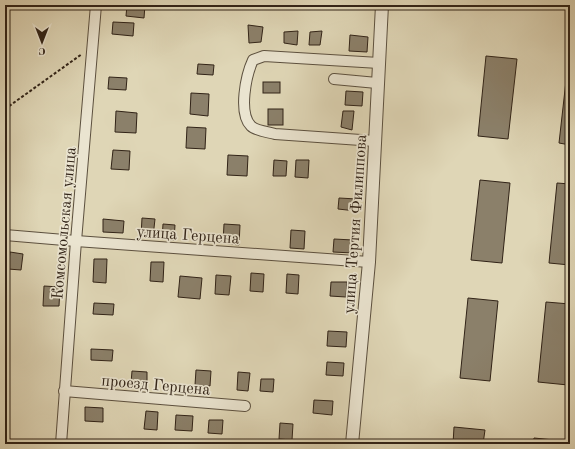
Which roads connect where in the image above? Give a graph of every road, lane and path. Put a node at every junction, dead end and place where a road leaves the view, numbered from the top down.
1 (96, 5) edge
2 (382, 5) edge
3 (92, 46) junction
4 (379, 63) junction
5 (334, 79) dead end
6 (377, 83) junction
7 (5, 109) edge
8 (375, 141) junction
9 (5, 235) edge
10 (76, 241) junction
11 (369, 262) junction
12 (64, 391) junction
13 (246, 406) dead end
14 (61, 444) edge
15 (352, 444) edge

1 - 3 street, Комсомольская улица
2 - 4 street, улица Тертия Филиппова
3 - 7 path
3 - 10 street, Комсомольская улица
4 - 6 street, улица Тертия Филиппова
4 - 8 street
5 - 6 street
6 - 8 street, улица Тертия Филиппова
8 - 11 street, улица Тертия Филиппова
9 - 10 street, улица Герцена
10 - 11 street, улица Герцена
10 - 12 street, Комсомольская улица
11 - 15 street, улица Тертия Филиппова
12 - 13 street, проезд Герцена
12 - 14 street, Комсомольская улица

